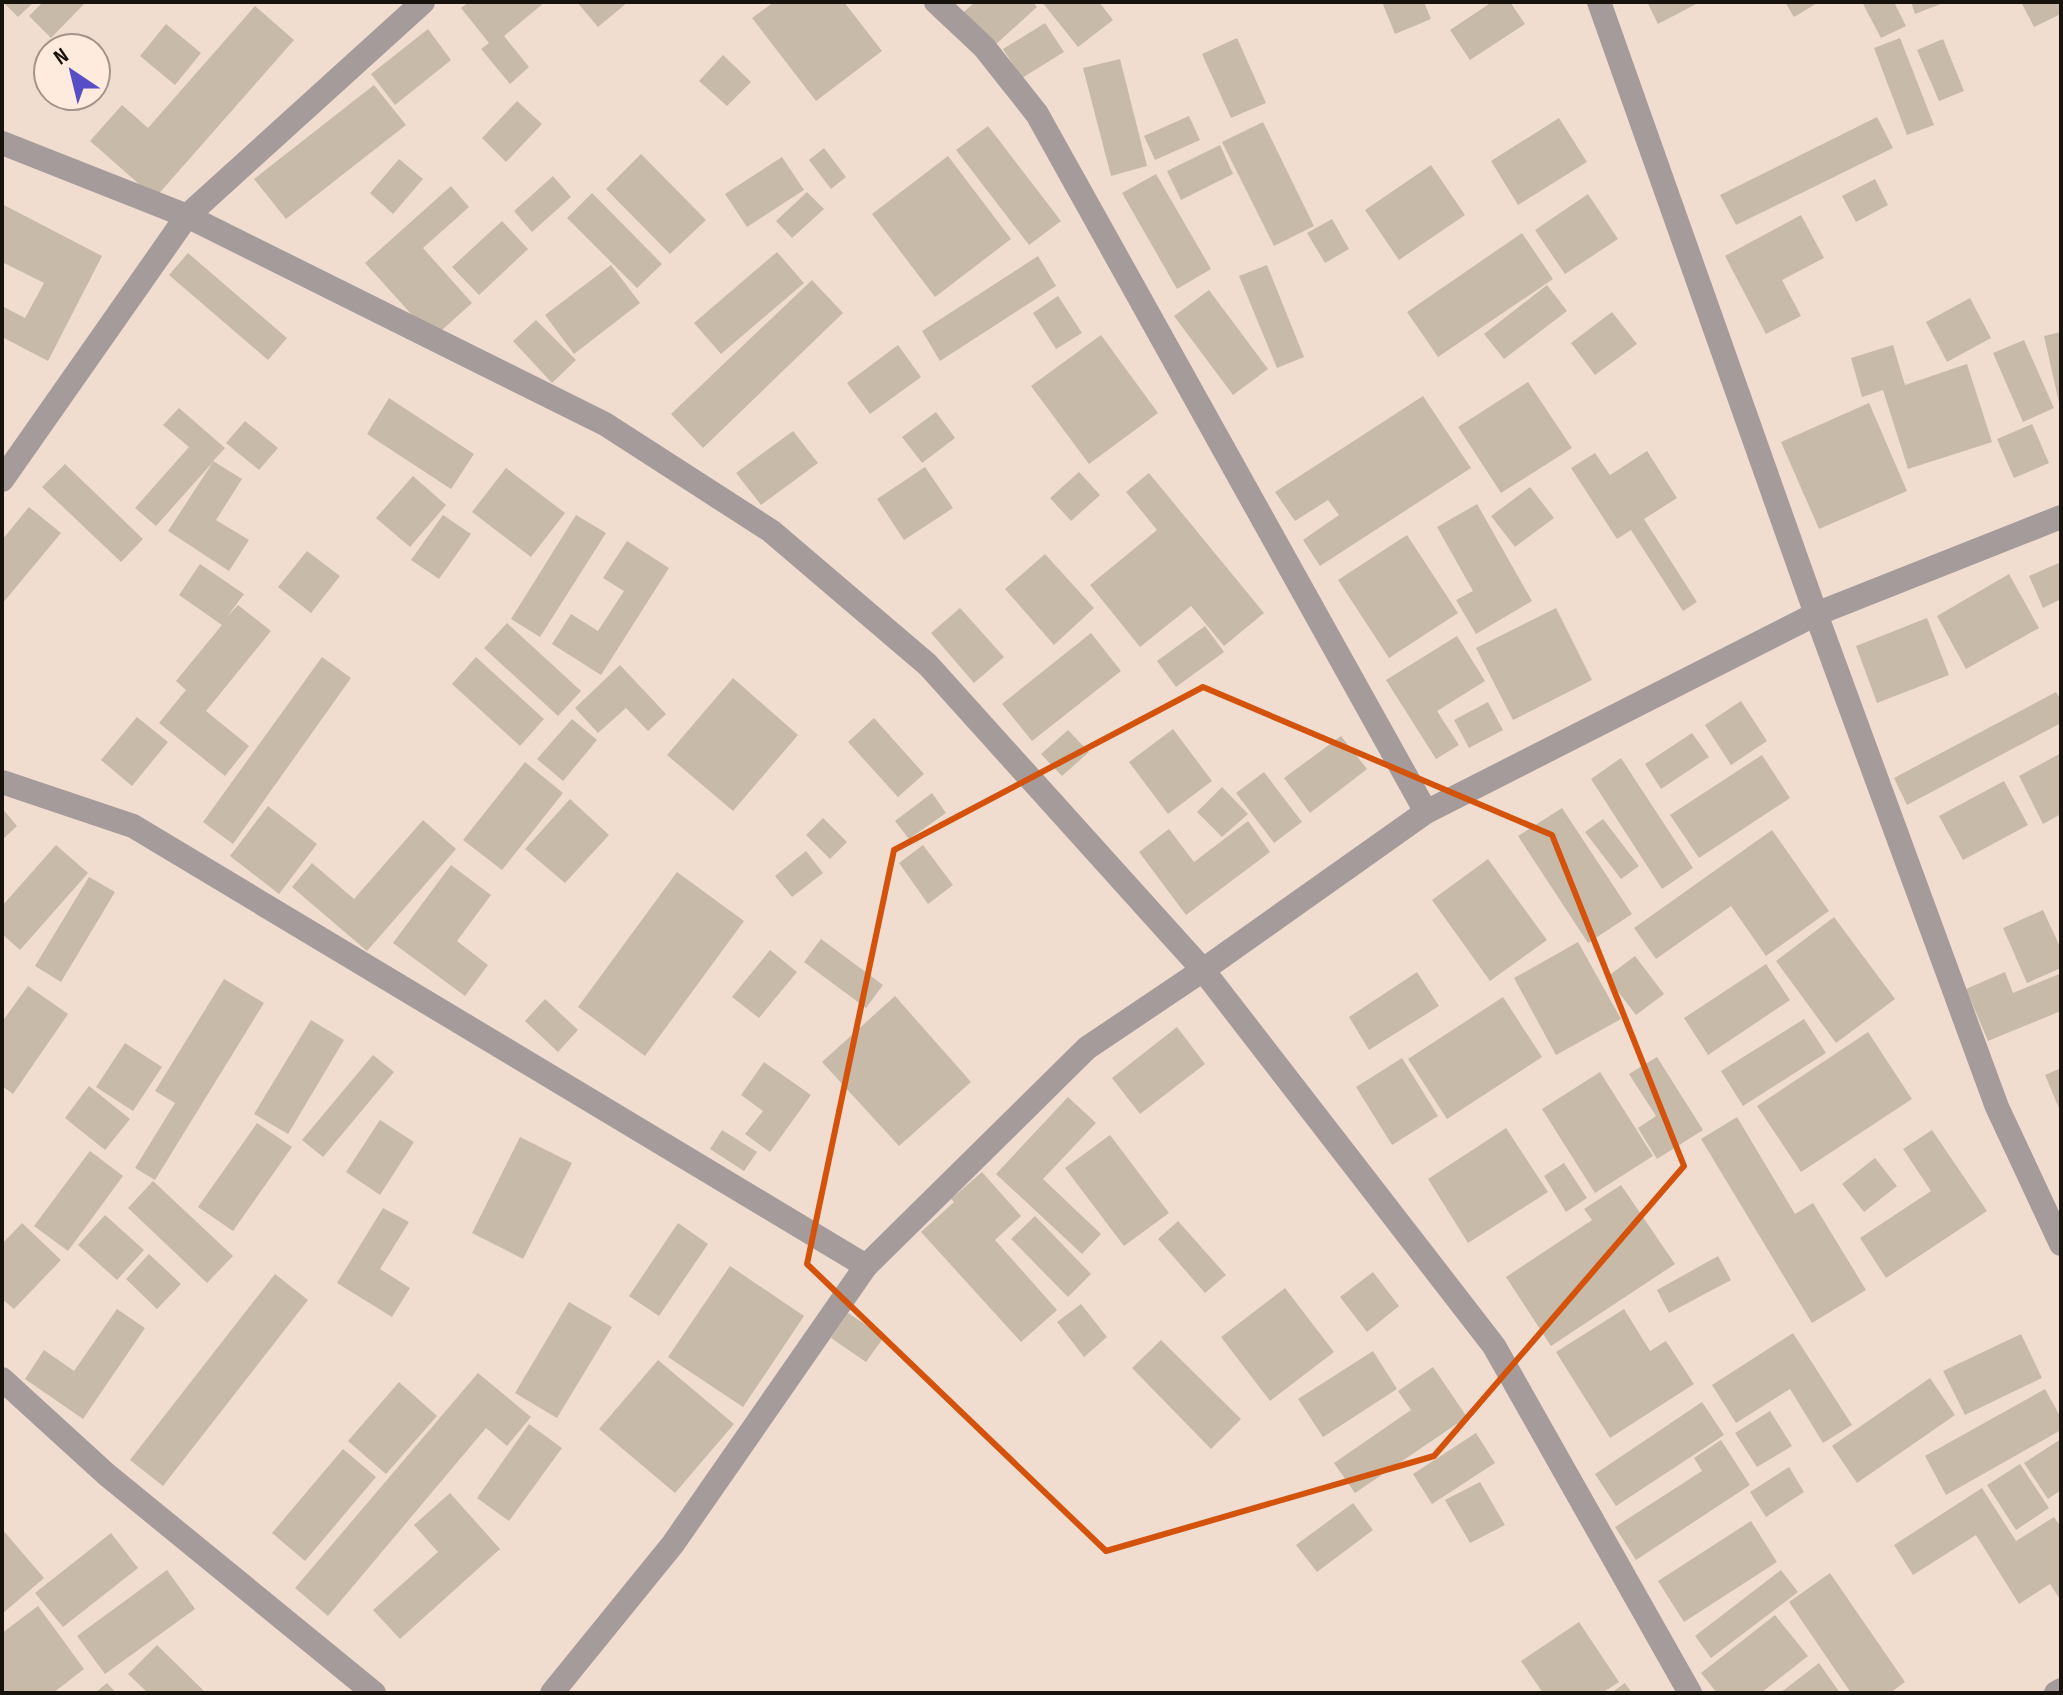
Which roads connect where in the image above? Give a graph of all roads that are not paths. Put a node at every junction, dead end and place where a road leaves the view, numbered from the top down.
1 (423, 2) edge
2 (936, 2) edge
3 (1599, 2) edge
4 (2, 143) edge
5 (187, 216) junction
6 (2, 480) edge
7 (2061, 517) edge
8 (1816, 614) junction
9 (2, 782) edge
10 (1426, 812) junction
11 (1203, 970) junction
12 (2061, 1244) edge
13 (866, 1266) junction
14 (2, 1379) edge
15 (374, 1693) edge
16 (552, 1693) edge
17 (1690, 1693) edge

1 - 5 street
2 - 10 street
3 - 8 street
4 - 5 street
5 - 6 street
5 - 11 street
7 - 8 street
8 - 10 street
8 - 12 street
9 - 13 street
10 - 11 street
11 - 13 street
11 - 17 street
13 - 16 street
14 - 15 street

